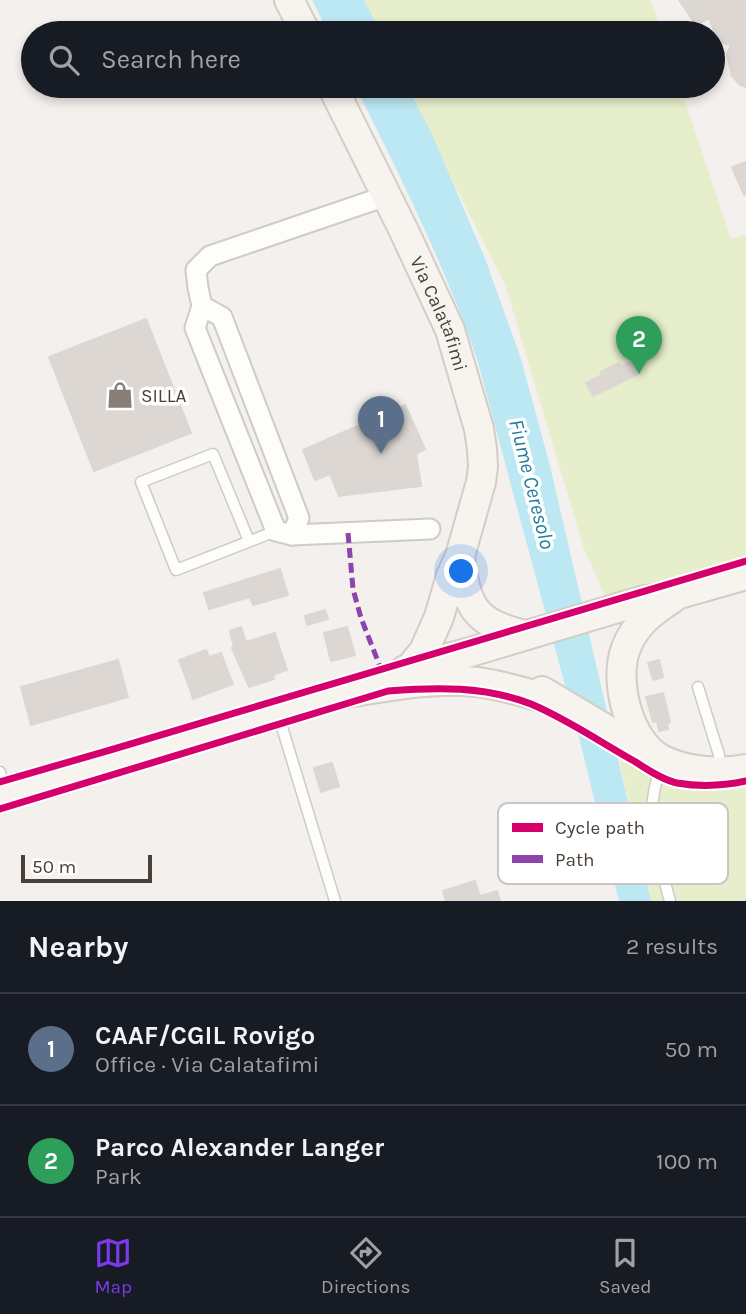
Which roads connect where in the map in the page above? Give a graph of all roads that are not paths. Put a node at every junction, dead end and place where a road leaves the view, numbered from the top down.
1 (289, 0) edge
2 (300, 21) edge
3 (338, 98) edge
4 (386, 196) junction
5 (202, 306) junction
6 (430, 529) dead end
7 (284, 533) junction
8 (249, 541) junction
9 (460, 556) junction
10 (746, 575) edge
11 (678, 594) junction
12 (439, 617) junction
13 (526, 635) junction
14 (467, 653) junction
15 (410, 668) junction
16 (698, 688) dead end
17 (341, 694) junction
18 (557, 701) junction
19 (278, 713) junction
20 (651, 755) junction
21 (739, 770) edge
22 (2, 787) edge
23 (653, 803) edge
24 (666, 884) edge
25 (335, 901) edge
26 (670, 901) edge

1 - 2 main road
3 - 4 main road, Via Calatafimi
4 - 5 street
4 - 9 main road, Via Calatafimi
5 - 7 street
5 - 7 street
6 - 7 street
7 - 8 lane
8 - 8 lane
9 - 12 main road, Via Calatafimi
9 - 13 main road, Via Calatafimi
10 - 11 main road
11 - 13 main road
11 - 20 main road
12 - 14 main road
12 - 15 main road, Via Calatafimi
13 - 14 main road
14 - 15 main road
14 - 18 main road
15 - 17 main road
16 - 21 lane
17 - 18 main road
17 - 19 main road
18 - 20 main road
19 - 22 main road
19 - 25 lane
20 - 21 main road
20 - 23 lane
24 - 26 lane

